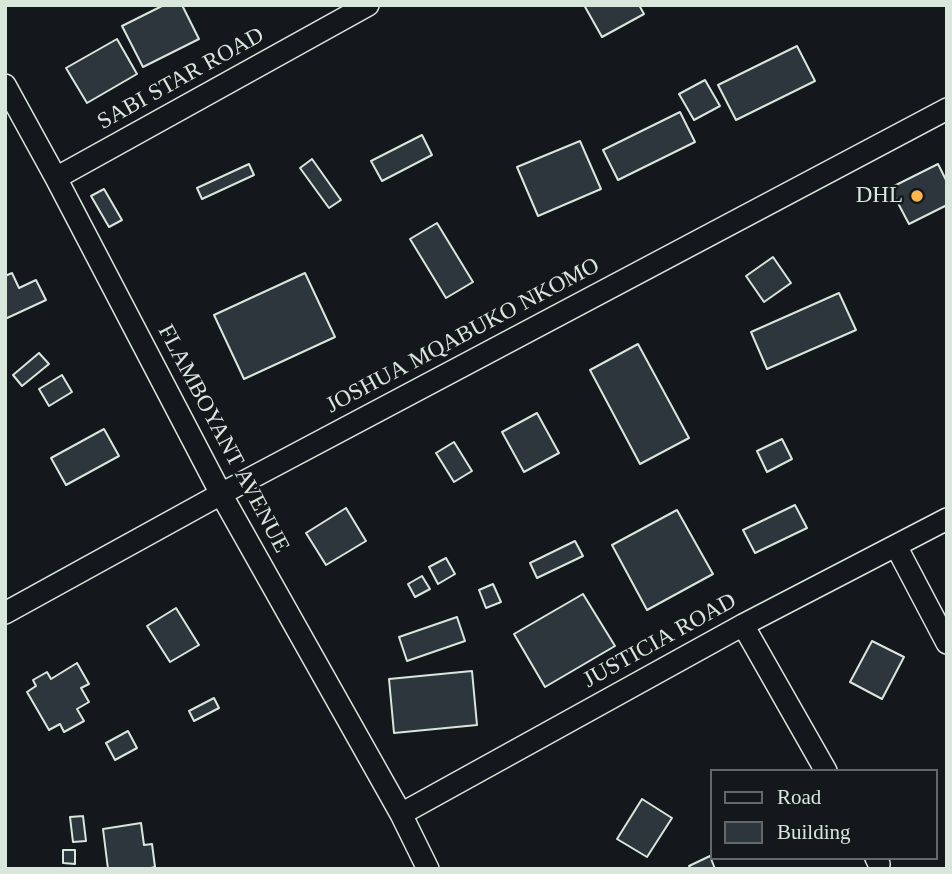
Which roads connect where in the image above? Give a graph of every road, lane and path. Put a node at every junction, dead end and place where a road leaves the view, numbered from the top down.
1 (368, 5) edge
2 (5, 85) edge
3 (947, 109) edge
4 (56, 178) junction
5 (221, 495) junction
6 (947, 519) edge
7 (896, 546) junction
8 (5, 613) edge
9 (743, 625) junction
10 (947, 643) edge
11 (825, 769) edge
12 (401, 814) junction
13 (428, 869) edge

1 - 4 street, SABI STAR ROAD
2 - 4 street, FLAMBOYANT AVENUE
3 - 5 street, JOSHUA MQABUKO NKOMO
4 - 5 street, FLAMBOYANT AVENUE
5 - 8 street, JOSHUA MQABUKO NKOMO
5 - 12 street, FLAMBOYANT AVENUE
6 - 7 street, JUSTICIA ROAD
7 - 9 street, JUSTICIA ROAD
7 - 10 street
9 - 11 street
9 - 12 street, JUSTICIA ROAD
12 - 13 street, FLAMBOYANT AVENUE

